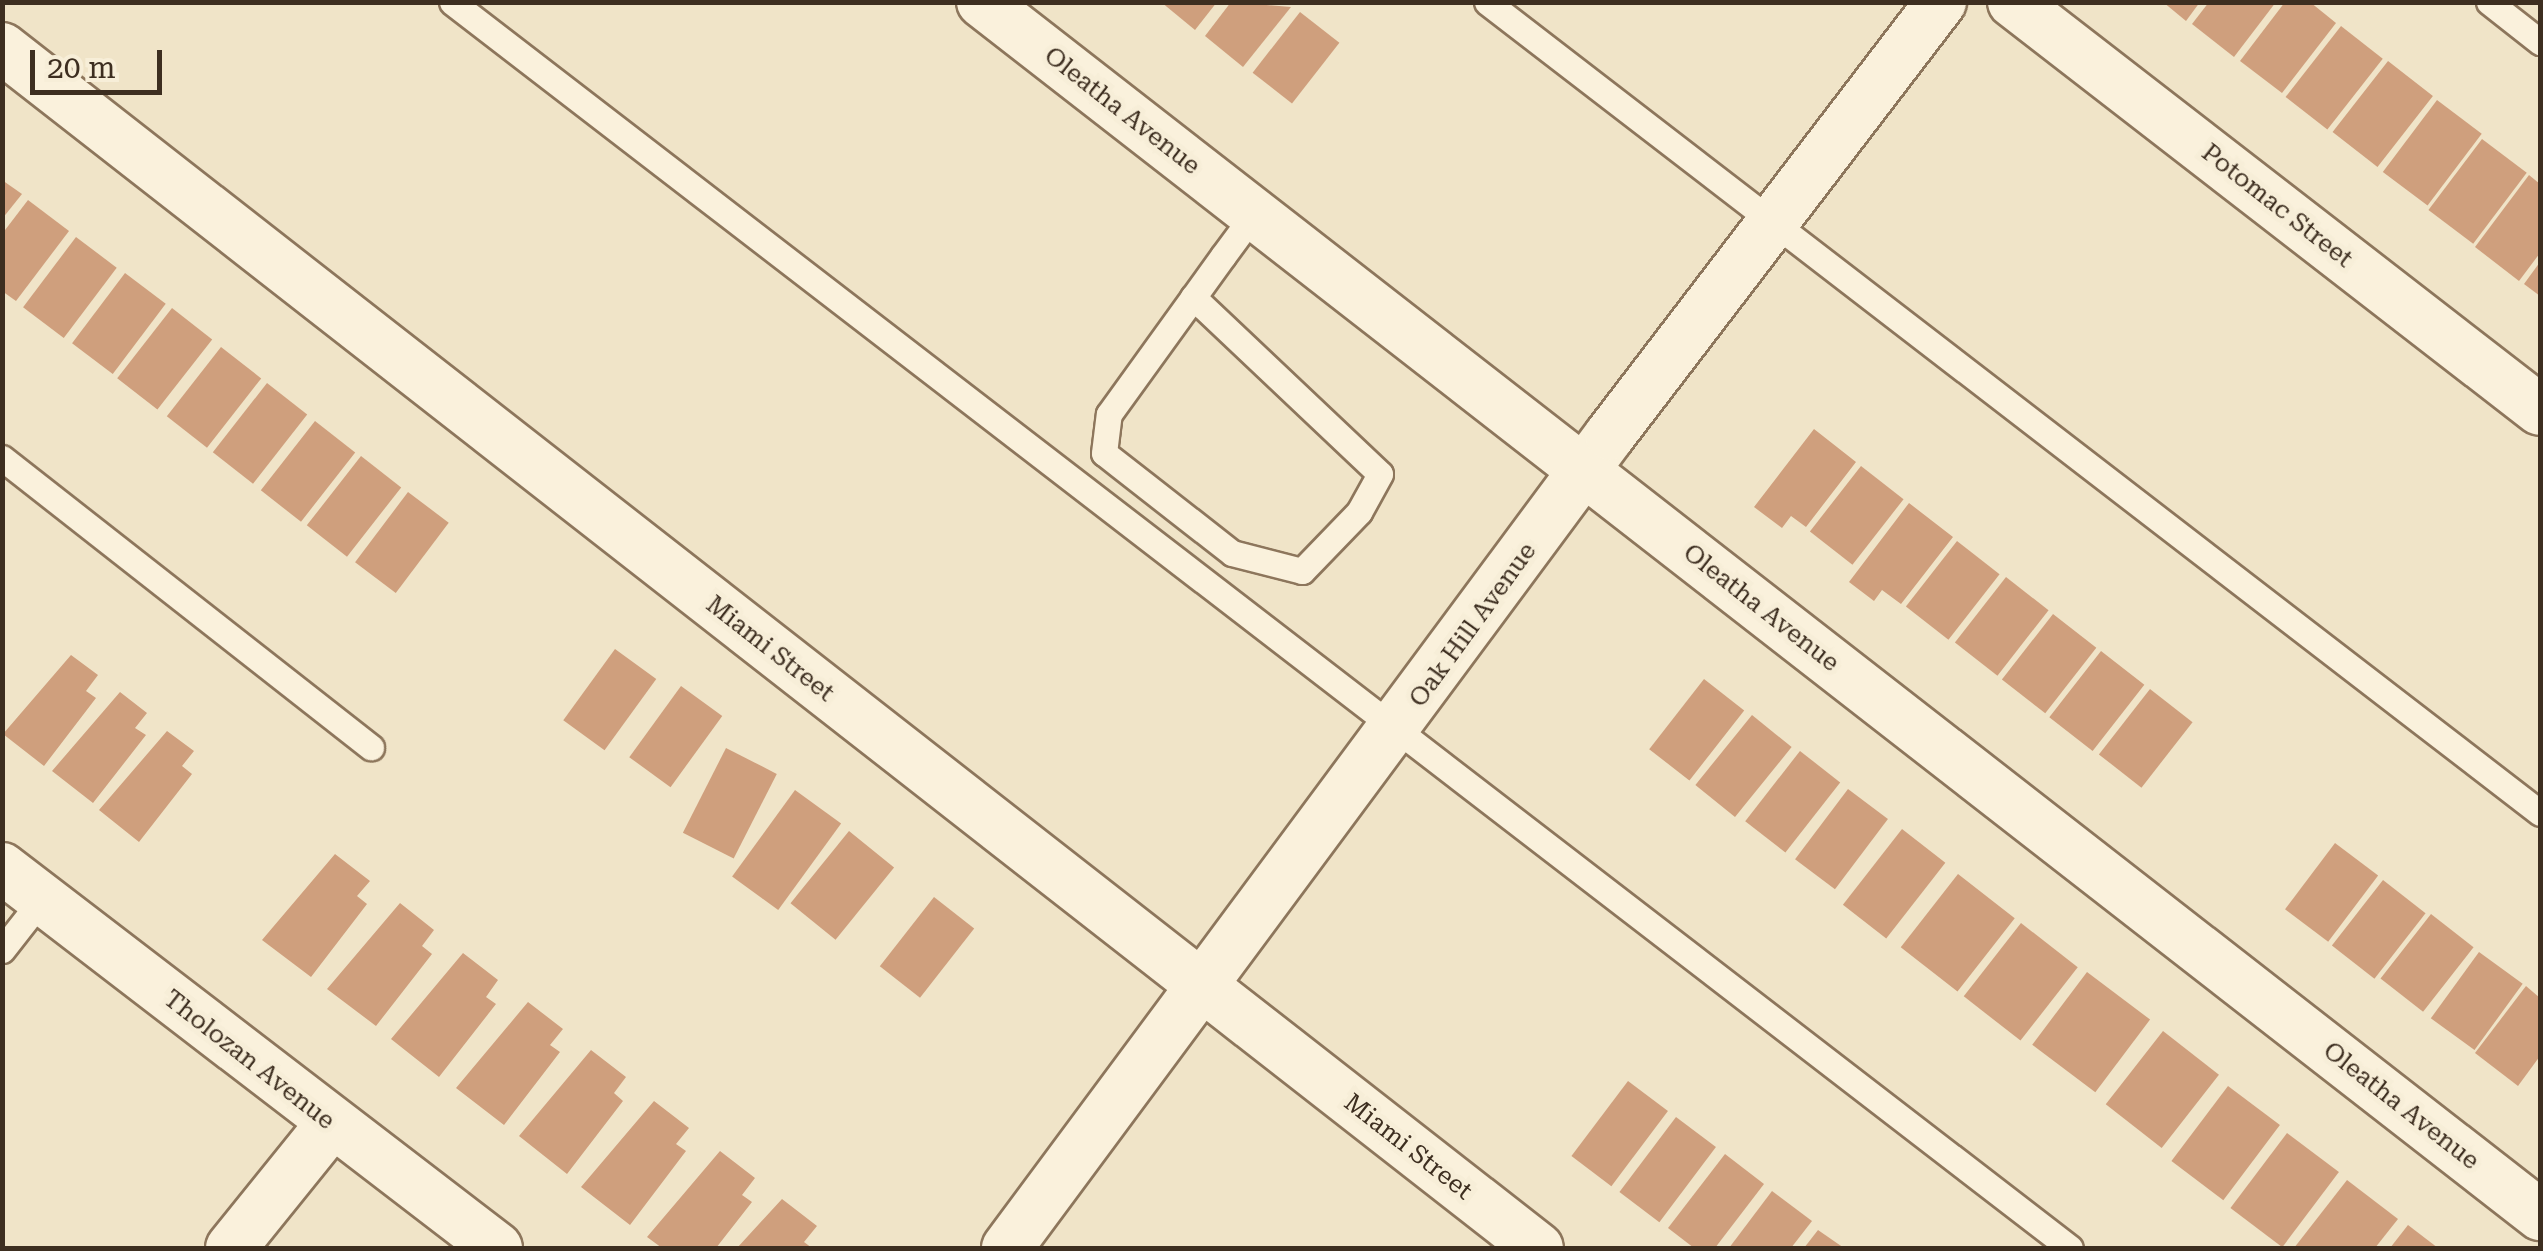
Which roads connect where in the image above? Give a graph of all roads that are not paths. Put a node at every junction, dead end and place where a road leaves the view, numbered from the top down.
1 (452, 2) edge
2 (982, 2) edge
3 (1487, 2) edge
4 (1941, 2) edge
5 (2013, 2) edge
6 (2489, 2) edge
7 (2540, 42) edge
8 (2, 48) edge
9 (1254, 214) junction
10 (1772, 225) junction
11 (1194, 298) junction
12 (2540, 410) edge
13 (2, 458) edge
14 (1584, 471) junction
15 (1397, 731) junction
16 (371, 747) dead end
17 (2540, 813) edge
18 (2, 868) edge
19 (42, 899) junction
20 (2, 950) edge
21 (1203, 988) junction
22 (331, 1124) junction
23 (2540, 1215) edge
24 (1018, 1244) edge
25 (231, 1248) edge
26 (497, 1248) edge
27 (1538, 1248) edge
28 (2070, 1248) edge

1 - 15 lane
2 - 9 street, Oleatha Avenue
3 - 10 lane
4 - 10 street, Oak Hill Avenue
5 - 12 street, Potomac Street
6 - 7 lane
8 - 21 street, Miami Street
9 - 11 lane
9 - 14 street, Oleatha Avenue
10 - 14 street, Oak Hill Avenue
10 - 17 lane
11 - 11 lane
13 - 16 lane
14 - 15 street, Oak Hill Avenue
14 - 23 street, Oleatha Avenue
15 - 21 street, Oak Hill Avenue
15 - 28 lane
18 - 19 street, Tholozan Avenue
19 - 20 lane
19 - 22 street, Tholozan Avenue
21 - 24 street, Oak Hill Avenue
21 - 27 street, Miami Street
22 - 25 street
22 - 26 street, Tholozan Avenue

